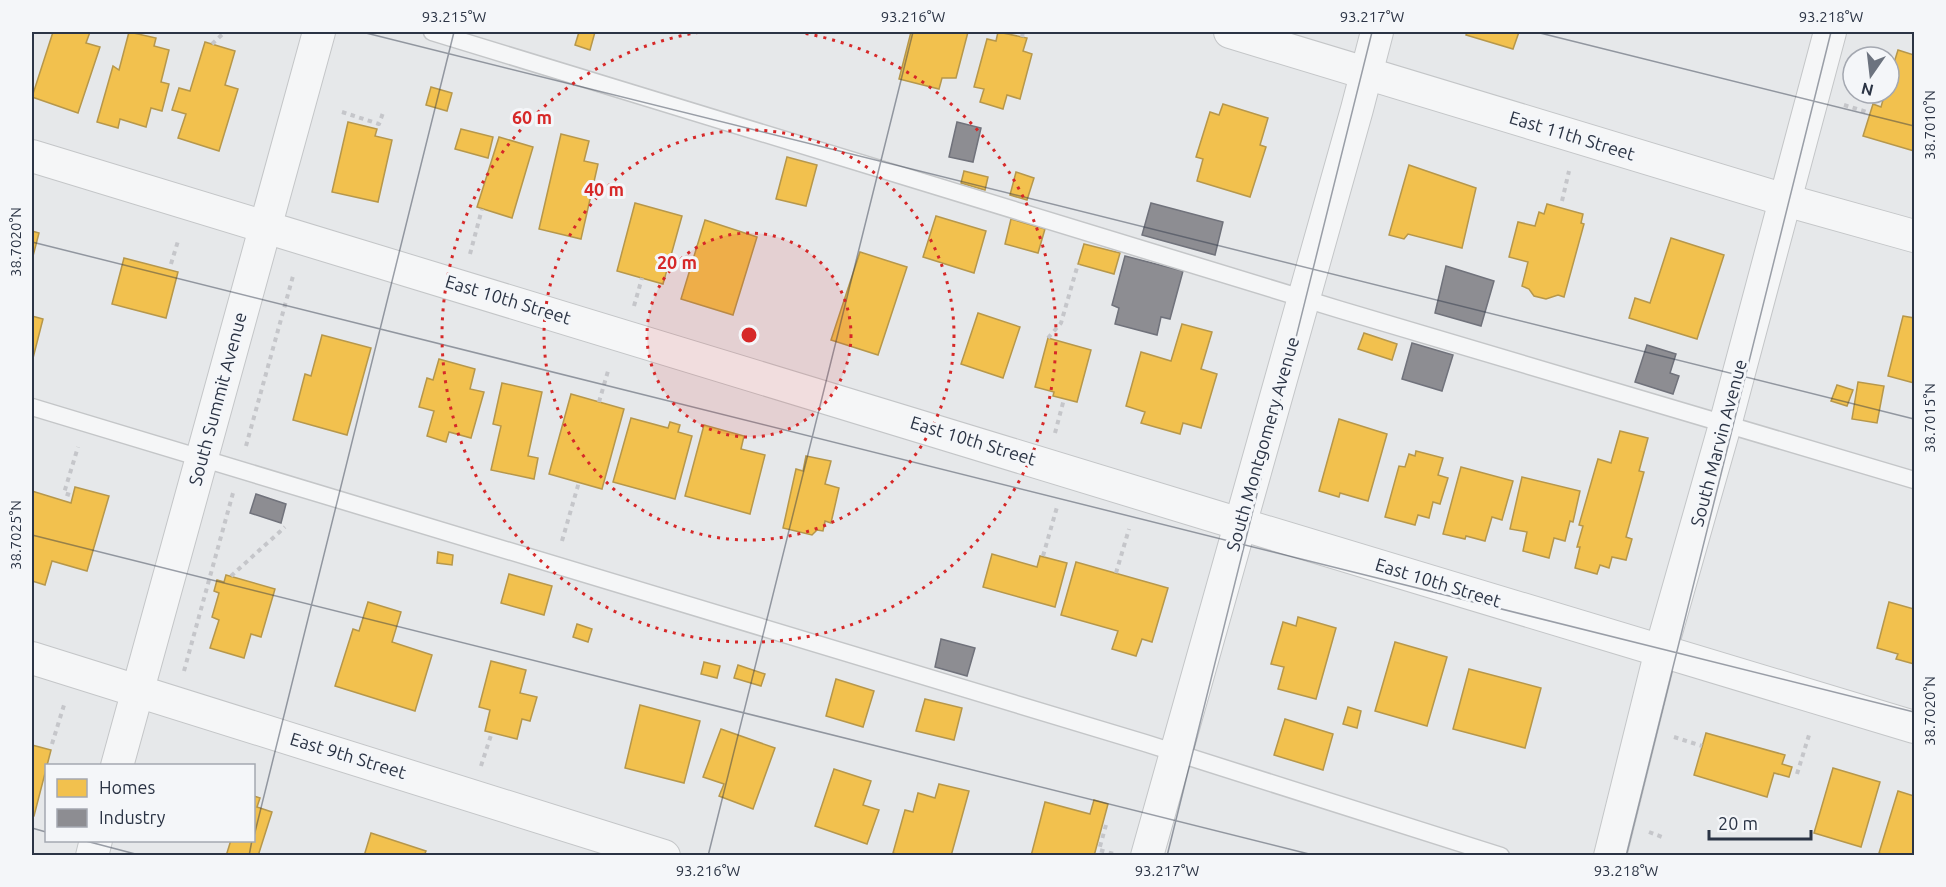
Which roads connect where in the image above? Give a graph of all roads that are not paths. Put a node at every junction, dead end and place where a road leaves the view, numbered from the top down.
1 (319, 32) edge
2 (432, 32) edge
3 (1230, 32) edge
4 (1377, 32) edge
5 (1830, 32) edge
6 (1367, 74) junction
7 (32, 156) edge
8 (1785, 200) junction
9 (266, 227) junction
10 (1914, 236) edge
11 (1304, 298) junction
12 (32, 407) edge
13 (1725, 425) junction
14 (202, 458) junction
15 (1914, 480) edge
16 (1240, 524) junction
17 (1661, 650) junction
18 (32, 658) edge
19 (138, 690) junction
20 (1914, 727) edge
21 (1176, 753) junction
22 (117, 764) edge
23 (664, 855) edge
24 (1147, 855) edge
25 (1501, 855) edge
26 (1610, 855) edge

1 - 9 street, South Summit Avenue
2 - 11 lane
3 - 6 street, East 11th Street
4 - 6 street, South Montgomery Avenue
5 - 8 street, South Marvin Avenue
6 - 8 street, East 11th Street
6 - 11 street, South Montgomery Avenue
7 - 9 street, East 10th Street
8 - 10 street, East 11th Street
8 - 13 street, South Marvin Avenue
9 - 14 street, South Summit Avenue
9 - 16 street, East 10th Street
11 - 13 lane
11 - 16 street, South Montgomery Avenue
12 - 14 lane
13 - 15 lane
13 - 17 street, South Marvin Avenue
14 - 19 street, South Summit Avenue
14 - 21 lane
16 - 17 street, East 10th Street
16 - 21 street, South Montgomery Avenue
17 - 20 street, East 10th Street
17 - 26 street, South Marvin Avenue
18 - 19 street, East 9th Street
19 - 22 street, South Summit Avenue
19 - 23 street, East 9th Street
21 - 24 street, South Montgomery Avenue
21 - 25 lane

